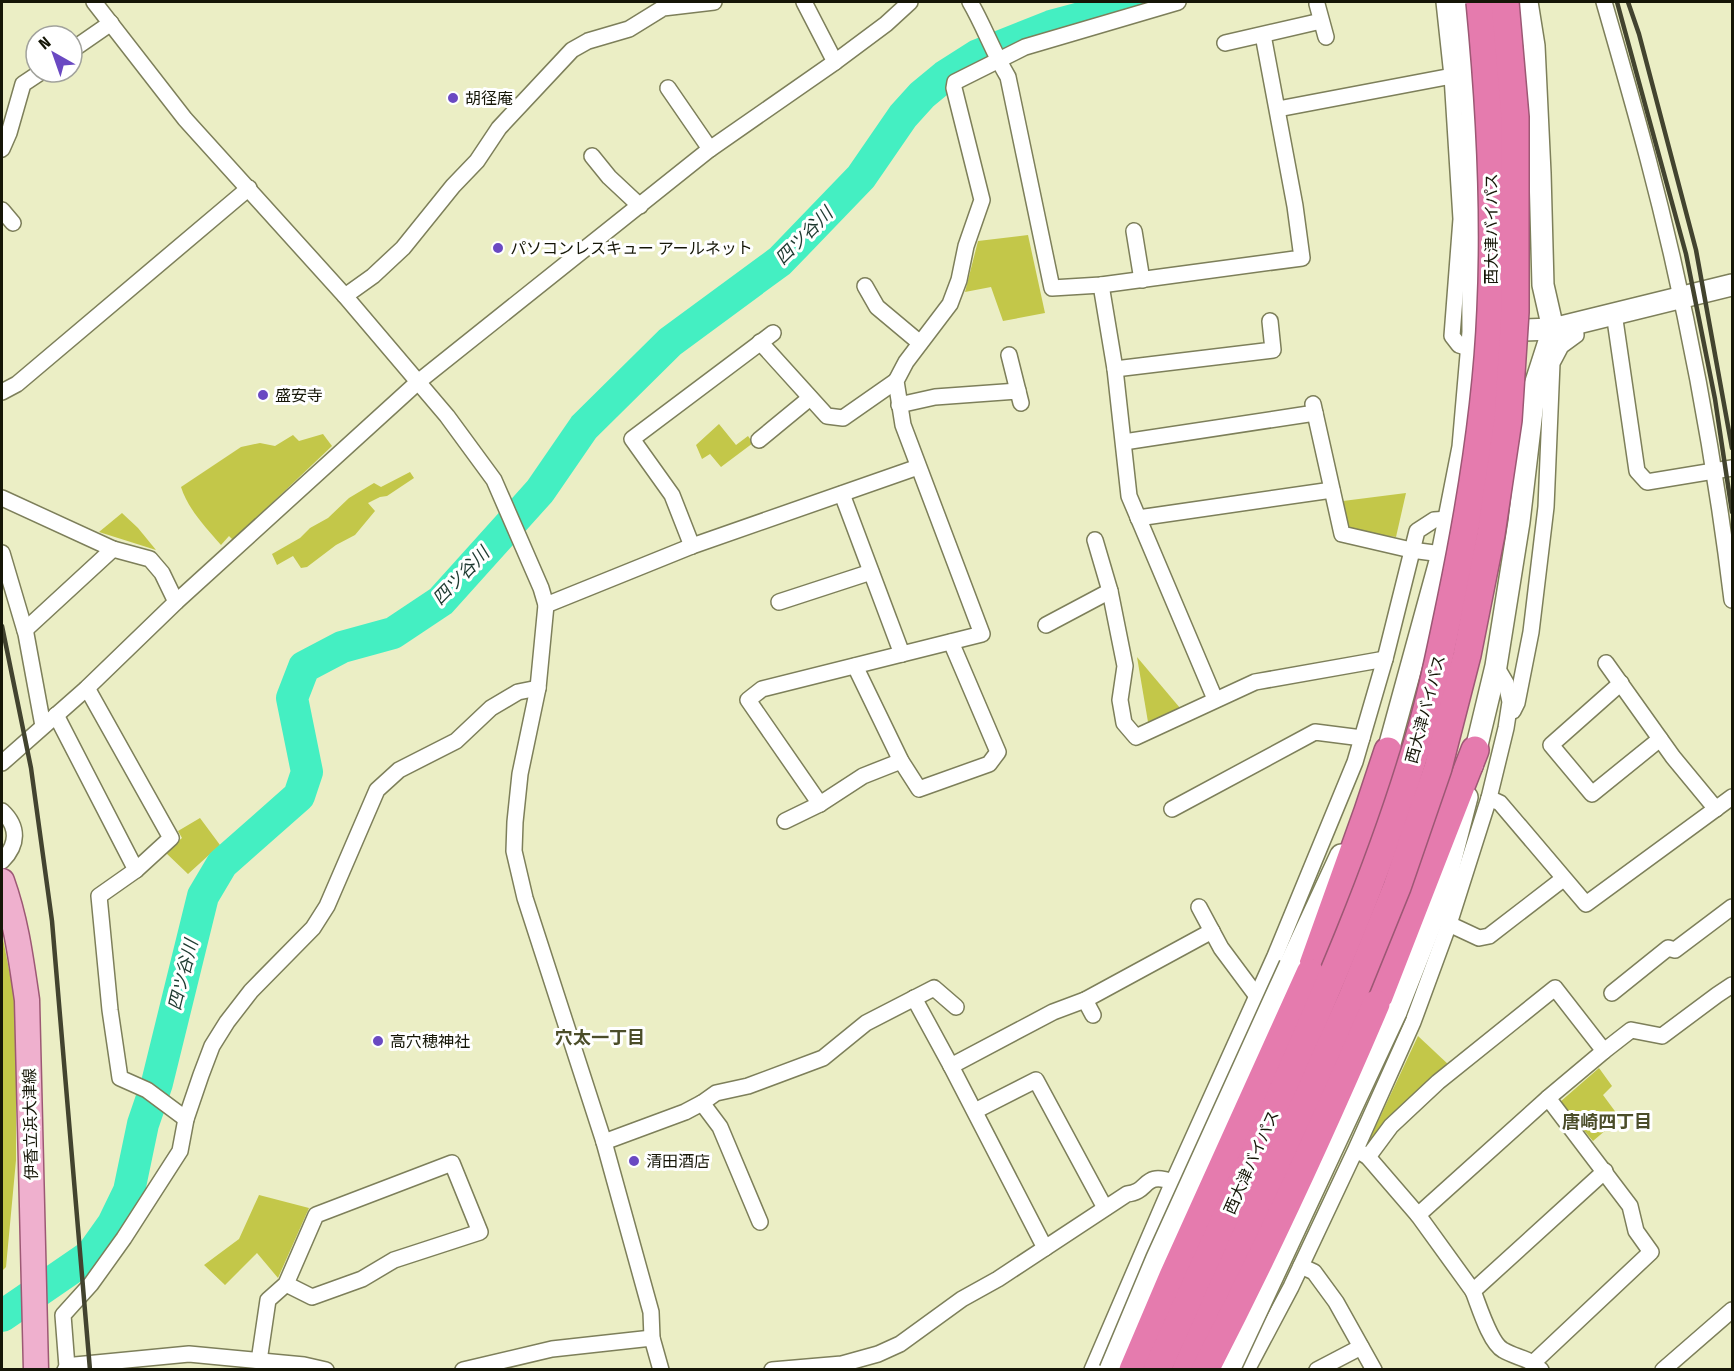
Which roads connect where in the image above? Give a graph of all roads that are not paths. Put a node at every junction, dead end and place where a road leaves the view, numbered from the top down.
1 (94, 2) edge
2 (714, 2) edge
3 (804, 2) edge
4 (910, 2) edge
5 (970, 2) edge
6 (1178, 2) edge
7 (1444, 2) edge
8 (1461, 2) edge
9 (1480, 2) edge
10 (1506, 2) edge
11 (1527, 2) edge
12 (1604, 2) edge
13 (1317, 4) dead end
14 (1321, 21) junction
15 (111, 23) junction
16 (1263, 35) junction
17 (1326, 37) dead end
18 (84, 42) edge
19 (1225, 43) dead end
20 (994, 53) junction
21 (835, 62) junction
22 (1452, 76) junction
23 (24, 83) edge
24 (668, 88) dead end
25 (1278, 110) junction
26 (2, 149) edge
27 (710, 149) junction
28 (592, 156) dead end
29 (249, 188) junction
30 (640, 206) junction
31 (2, 210) edge
32 (13, 223) dead end
33 (1134, 231) dead end
34 (1142, 280) junction
35 (1101, 285) junction
36 (1732, 285) edge
37 (865, 286) dead end
38 (345, 296) junction
39 (1680, 297) junction
40 (1614, 313) junction
41 (1270, 321) dead end
42 (1575, 323) junction
43 (1553, 329) junction
44 (773, 333) dead end
45 (1472, 340) junction
46 (760, 342) junction
47 (921, 343) junction
48 (1009, 355) dead end
49 (1115, 369) junction
50 (896, 381) junction
51 (418, 382) junction
52 (2, 392) edge
53 (810, 398) junction
54 (899, 405) junction
55 (759, 440) dead end
56 (1124, 442) junction
57 (918, 467) junction
58 (1732, 468) edge
59 (1714, 472) junction
60 (1332, 490) junction
61 (842, 494) junction
62 (2, 498) edge
63 (1138, 518) junction
64 (1449, 519) junction
65 (1095, 540) dead end
66 (692, 546) junction
67 (113, 549) junction
68 (1411, 550) junction
69 (2, 553) edge
70 (1442, 554) junction
71 (871, 572) junction
72 (1110, 591) junction
73 (1732, 600) edge
74 (176, 602) junction
75 (779, 602) dead end
76 (546, 604) junction
77 (1046, 625) dead end
78 (25, 630) junction
79 (951, 642) junction
80 (902, 654) junction
81 (1385, 659) junction
82 (1606, 663) dead end
83 (855, 666) junction
84 (1496, 666) junction
85 (1621, 684) junction
86 (87, 688) junction
87 (538, 688) junction
88 (1215, 699) junction
89 (56, 715) junction
90 (43, 726) junction
91 (1506, 728) junction
92 (1362, 738) junction
93 (1660, 739) junction
94 (1475, 750) joint
95 (1388, 751) joint
96 (901, 761) junction
97 (2, 763) edge
98 (1732, 797) edge
99 (1489, 798) junction
100 (820, 804) junction
101 (1172, 809) dead end
102 (1716, 809) junction
103 (2, 811) edge
104 (785, 821) dead end
105 (2, 861) edge
106 (136, 870) junction
107 (1563, 879) junction
108 (2, 881) edge
109 (1199, 907) dead end
110 (1732, 907) edge
111 (1449, 924) junction
112 (1212, 931) junction
113 (1300, 969) junction
114 (1732, 986) edge
115 (1612, 993) dead end
116 (1256, 995) junction
117 (914, 998) junction
118 (1084, 1000) junction
119 (956, 1007) dead end
120 (1386, 1008) junction
121 (1093, 1015) dead end
122 (1604, 1051) junction
123 (951, 1066) junction
124 (1216, 1086) junction
125 (1548, 1098) junction
126 (702, 1103) junction
127 (975, 1111) junction
128 (186, 1119) junction
129 (604, 1142) junction
130 (1362, 1153) junction
131 (1605, 1172) junction
132 (1173, 1182) junction
133 (1105, 1208) junction
134 (1418, 1215) junction
135 (760, 1222) dead end
136 (1045, 1248) junction
137 (1301, 1266) junction
138 (286, 1284) junction
139 (1473, 1291) junction
140 (1732, 1310) edge
141 (652, 1338) junction
142 (1361, 1347) junction
143 (259, 1361) junction
144 (151, 1364) edge
145 (1538, 1366) edge
146 (66, 1368) edge
147 (36, 1370) edge
148 (326, 1370) edge
149 (463, 1370) edge
150 (661, 1370) edge
151 (772, 1370) edge
152 (1092, 1370) edge
153 (1110, 1370) edge
154 (1133, 1370) edge
155 (1157, 1370) edge
156 (1186, 1370) edge
157 (1205, 1370) edge
158 (1229, 1370) edge
159 (1247, 1370) edge
160 (1317, 1370) edge
161 (1374, 1370) edge
162 (1663, 1370) edge

1 - 15 street
2 - 38 street
3 - 21 street
4 - 21 street
5 - 20 street
6 - 20 street
7 - 22 street
8 - 45 street
9 - 155 highway, 西大津バイパス, bridge
10 - 156 highway, 西大津バイパス, bridge
11 - 43 street
12 - 39 street
13 - 14 street
14 - 16 street
14 - 17 street
15 - 18 street
15 - 29 street
16 - 19 street
16 - 25 street
20 - 35 street
20 - 47 street
21 - 27 street
22 - 25 street
22 - 45 street
23 - 26 street
24 - 27 street
25 - 34 street
27 - 30 street
28 - 30 street
29 - 38 street
29 - 52 street
30 - 51 street
31 - 32 street
33 - 34 street
34 - 35 street
35 - 49 street
36 - 39 street
37 - 47 street
38 - 51 street
39 - 40 street
39 - 59 street
40 - 42 street
40 - 59 street
41 - 49 street
42 - 43 street
42 - 91 street
43 - 45 street
43 - 84 street
44 - 46 street
45 - 64 street
46 - 53 street
46 - 66 street
47 - 50 street
48 - 54 street
49 - 56 street
50 - 53 street
50 - 54 street
51 - 74 street
51 - 76 street
53 - 55 street
54 - 57 street
56 - 60 street
56 - 63 street
57 - 61 street
57 - 79 street
58 - 59 street
59 - 73 street
60 - 63 street
60 - 68 street
61 - 66 street
61 - 71 street
62 - 67 street
63 - 88 street
64 - 68 street
64 - 70 street
65 - 72 street
66 - 76 street
67 - 74 street
67 - 78 street
68 - 70 street
68 - 81 street
69 - 78 street
70 - 95 street
71 - 75 street
71 - 80 street
72 - 77 street
72 - 88 street
74 - 86 street
76 - 87 street
78 - 90 street
79 - 80 street
79 - 96 street
80 - 83 street
81 - 88 street
81 - 92 street
82 - 85 street
83 - 96 street
83 - 100 street
84 - 91 street
84 - 94 street
85 - 93 street
85 - 93 street
86 - 89 street
86 - 106 street
87 - 128 street
87 - 129 street
89 - 90 street
89 - 106 street
90 - 97 street
91 - 99 street
92 - 101 street
92 - 116 street
93 - 102 street
94 - 120 highway
95 - 113 highway
96 - 100 street
98 - 102 street
99 - 107 street
99 - 111 street
100 - 104 street
102 - 107 street
103 - 105 street
106 - 128 street
107 - 111 street
108 - 147 main road, 伊香立浜大津線
109 - 112 street
110 - 115 street
111 - 130 street
112 - 116 street
112 - 118 street
113 - 153 street, bridge
113 - 154 highway, bridge
114 - 122 street
116 - 124 street
117 - 119 street
117 - 123 street
117 - 126 street
118 - 121 street
118 - 123 street
120 - 157 highway, bridge
120 - 158 street, bridge
122 - 125 street
122 - 130 street
123 - 127 street
124 - 130 street
124 - 132 street
125 - 131 street
125 - 134 street
126 - 129 street
126 - 135 street
127 - 133 street
127 - 136 street
128 - 146 street
129 - 141 street
130 - 134 street
130 - 137 street
131 - 139 street
131 - 145 street
132 - 133 street
132 - 152 street
133 - 136 street
134 - 139 street
136 - 151 street
137 - 142 street
137 - 159 street
138 - 138 street
138 - 143 street
139 - 145 street
140 - 162 street
141 - 149 street
141 - 150 street
142 - 160 street
142 - 161 street
143 - 144 street
143 - 148 street
144 - 146 street

